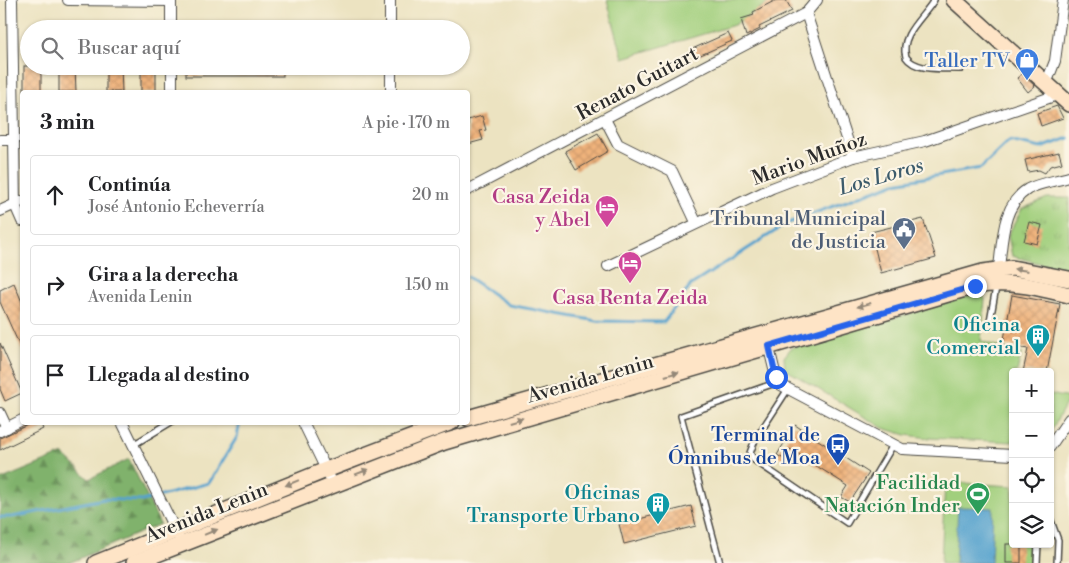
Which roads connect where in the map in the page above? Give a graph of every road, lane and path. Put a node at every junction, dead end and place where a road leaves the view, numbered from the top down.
1 (12, 0) edge
2 (68, 0) edge
3 (390, 0) edge
4 (818, 0) edge
5 (934, 0) edge
6 (954, 0) edge
7 (1063, 0) edge
8 (171, 1) edge
9 (806, 13) junction
10 (171, 20) edge
11 (390, 20) edge
12 (961, 69) dead end
13 (172, 75) edge
14 (391, 75) edge
15 (1051, 89) junction
16 (172, 90) edge
17 (391, 90) edge
18 (1069, 104) edge
19 (606, 120) junction
20 (0, 140) edge
21 (14, 140) junction
22 (853, 157) junction
23 (1069, 177) edge
24 (470, 189) edge
25 (19, 203) edge
26 (0, 211) edge
27 (696, 222) junction
28 (608, 266) dead end
29 (998, 276) junction
30 (1069, 279) edge
31 (1069, 295) edge
32 (990, 321) dead end
33 (766, 339) junction
34 (779, 382) junction
35 (788, 389) junction
36 (0, 413) edge
37 (470, 417) edge
38 (1069, 419) edge
39 (20, 421) edge
40 (123, 425) edge
41 (165, 425) edge
42 (304, 425) edge
43 (444, 425) edge
44 (4, 429) edge
45 (1069, 431) edge
46 (1057, 437) junction
47 (1054, 441) edge
48 (133, 445) junction
49 (893, 445) junction
50 (1009, 455) edge
51 (326, 470) junction
52 (333, 484) junction
53 (1054, 529) edge
54 (179, 537) junction
55 (1038, 548) edge
56 (96, 563) edge
57 (134, 563) edge
58 (720, 563) edge
59 (1037, 563) edge
60 (1057, 563) edge

1 - 21 street
2 - 8 street
3 - 11 street
4 - 9 street, Renato Guitart
5 - 12 lane
6 - 15 main road
7 - 15 street
8 - 10 street
9 - 19 street, Renato Guitart
9 - 22 street
13 - 16 street
14 - 17 street
15 - 18 main road
15 - 22 street, Mario Muñoz
19 - 24 street, Renato Guitart
19 - 27 street
20 - 21 street
21 - 25 street
22 - 27 street, Mario Muñoz
23 - 29 street
25 - 26 street
27 - 28 street, Mario Muñoz
30 -> 29 main road, Avenida Lenin
29 - 31 main road, Avenida Lenin
29 - 32 lane
29 - 33 main road, Avenida Lenin
33 - 34 street
33 - 37 main road, Avenida Lenin
52 -> 33 main road, Avenida Lenin
34 - 35 street
34 - 58 lane
35 - 49 street
35 - 49 lane
36 - 44 street
38 - 46 street
39 - 44 street
40 - 48 street
41 - 48 lane
42 - 51 street
43 - 51 main road, Avenida Lenin
45 - 46 street
46 - 47 street
48 - 54 street
49 - 50 street
51 - 52 street
51 -> 54 main road, Avenida Lenin
54 -> 52 main road, Avenida Lenin
53 - 60 lane
54 - 56 main road, Avenida Lenin
54 - 57 main road, Avenida Lenin
55 - 59 lane

